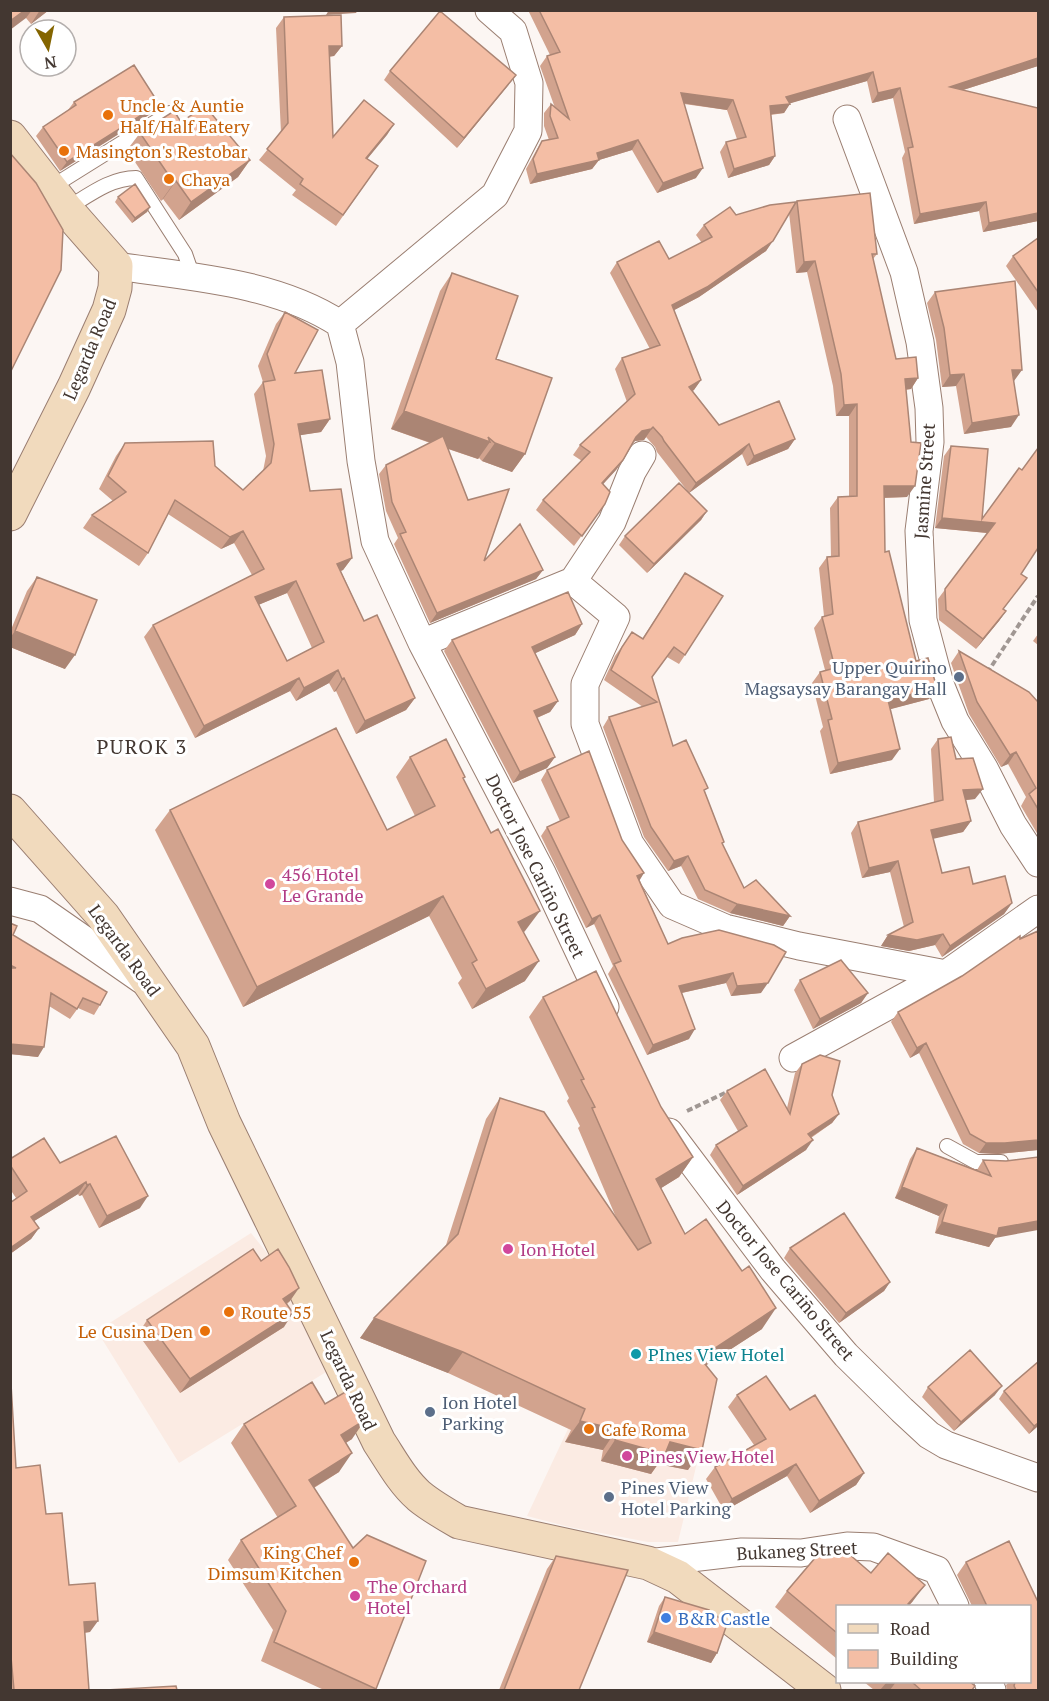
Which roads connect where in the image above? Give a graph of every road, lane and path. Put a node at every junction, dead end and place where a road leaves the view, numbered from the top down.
1 (489, 10) edge
2 (170, 113) edge
3 (847, 119) dead end
4 (10, 137) edge
5 (58, 199) junction
6 (116, 266) junction
7 (193, 278) junction
8 (340, 324) junction
9 (642, 455) dead end
10 (10, 514) edge
11 (573, 581) junction
12 (1038, 596) edge
13 (422, 643) junction
14 (981, 682) edge
15 (10, 810) edge
16 (1038, 863) edge
17 (10, 901) edge
18 (1038, 909) edge
19 (946, 974) junction
20 (154, 988) junction
21 (614, 1024) edge
22 (793, 1058) dead end
23 (732, 1090) edge
24 (659, 1116) joint
25 (947, 1146) dead end
26 (1018, 1161) edge
27 (1038, 1478) edge
28 (648, 1563) junction
29 (954, 1605) edge
30 (824, 1690) edge

1 - 8 street
2 - 5 lane
3 - 16 street, Jasmine Street
4 - 5 main road
5 - 6 main road
5 - 7 lane
6 - 7 street
6 - 10 main road, Legarda Road
7 - 8 street
8 - 13 street, Doctor Jose Cariño Street
9 - 11 street
11 - 13 street
11 - 19 street
12 - 14 path
13 - 21 street, Doctor Jose Cariño Street
15 - 20 main road, Legarda Road
17 - 20 street
18 - 19 street
19 - 22 street
20 - 28 main road, Legarda Road
23 - 24 path
24 - 27 street, Doctor Jose Cariño Street
25 - 26 lane
28 - 29 street, Bukaneg Street
28 - 30 main road, Legarda Road

